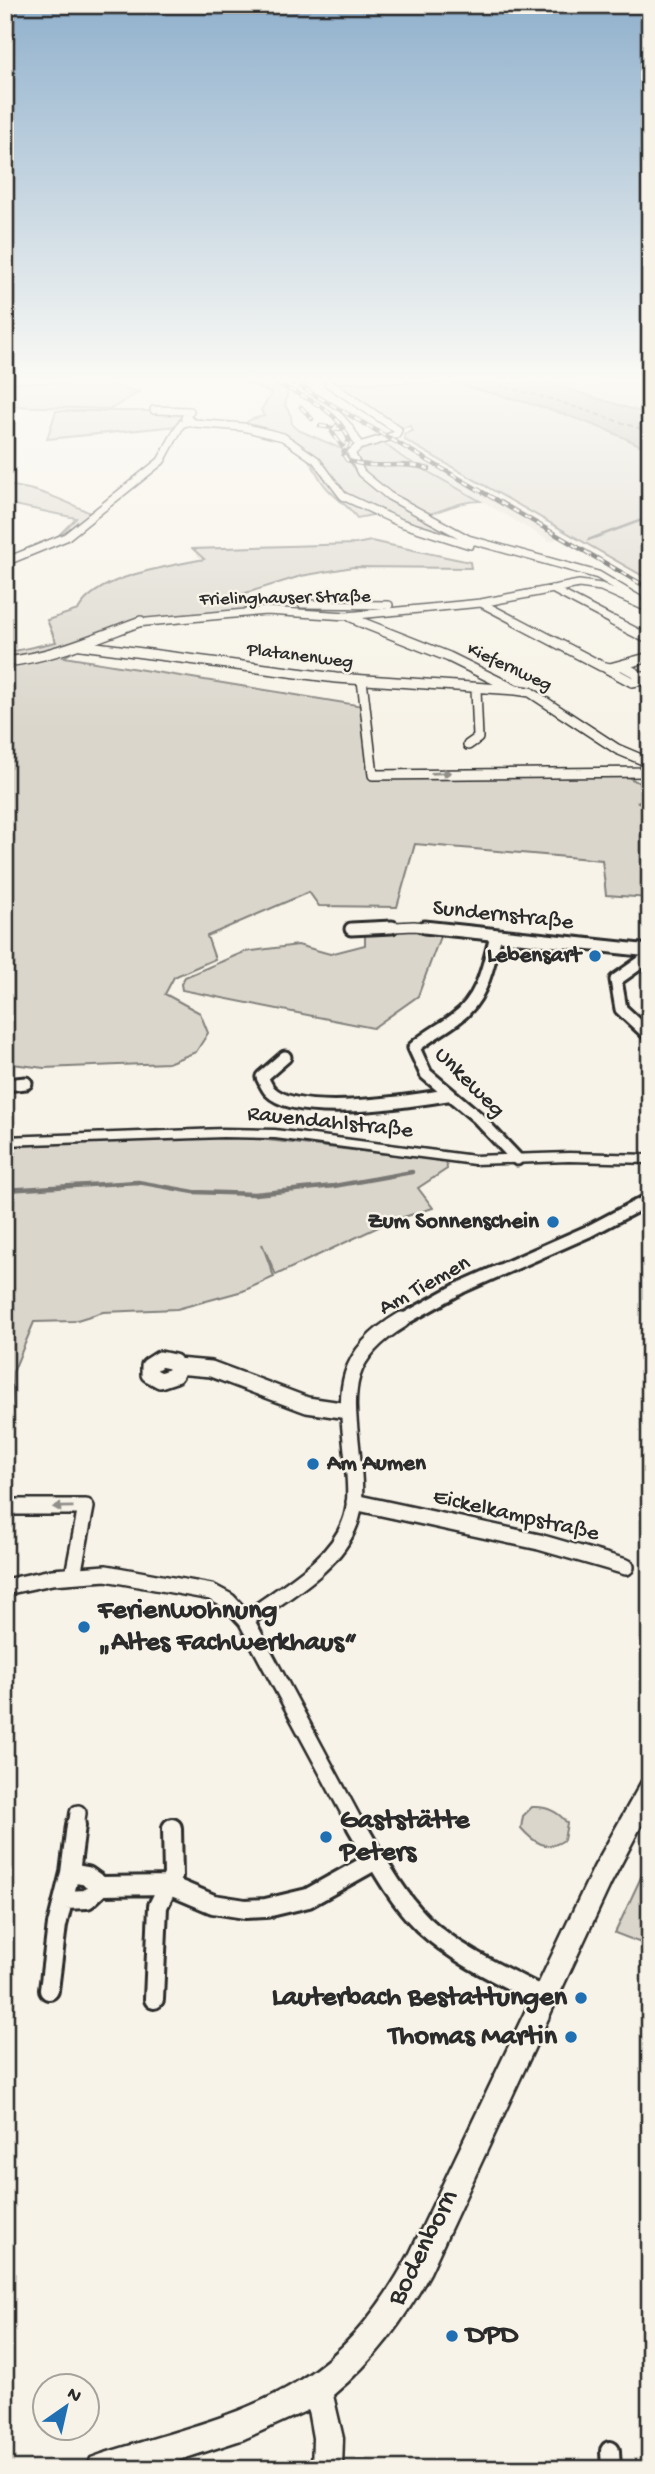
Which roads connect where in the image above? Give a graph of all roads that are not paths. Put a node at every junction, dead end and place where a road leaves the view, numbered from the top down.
1 (114, 498) edge
2 (349, 498) edge
3 (394, 498) edge
4 (484, 544) junction
5 (5, 562) edge
6 (552, 589) junction
7 (481, 603) junction
8 (302, 604) dead end
9 (454, 606) junction
10 (650, 609) edge
11 (347, 616) junction
12 (650, 640) edge
13 (81, 645) junction
14 (650, 657) edge
15 (5, 663) edge
16 (621, 665) junction
17 (606, 668) junction
18 (362, 680) junction
19 (648, 680) edge
20 (476, 689) junction
21 (516, 690) junction
22 (468, 745) dead end
23 (650, 763) edge
24 (650, 772) edge
25 (351, 929) dead end
26 (496, 935) junction
27 (650, 954) edge
28 (650, 1036) edge
29 (285, 1057) dead end
30 (26, 1083) dead end
31 (5, 1085) edge
32 (447, 1095) junction
33 (5, 1141) edge
34 (517, 1159) junction
35 (650, 1159) edge
36 (650, 1199) edge
37 (176, 1366) dead end
38 (348, 1411) junction
39 (354, 1502) junction
40 (5, 1507) edge
41 (626, 1567) dead end
42 (73, 1575) junction
43 (5, 1587) edge
44 (246, 1620) junction
45 (647, 1799) edge
46 (78, 1813) dead end
47 (172, 1829) dead end
48 (376, 1860) junction
49 (70, 1874) junction
50 (168, 1885) junction
51 (101, 1886) junction
52 (65, 1900) junction
53 (49, 1990) dead end
54 (544, 1997) junction
55 (154, 1999) dead end
56 (316, 2389) junction
57 (102, 2469) edge
58 (327, 2469) edge

1 - 5 street
2 - 4 street
3 - 4 street
4 - 10 street
6 - 7 street, Frielinghauser Straße
6 - 10 street, Frielinghauser Straße
6 - 12 street
7 - 9 street, Frielinghauser Straße
7 - 17 street
8 - 9 street
9 - 11 street, Frielinghauser Straße
11 - 13 street, Frielinghauser Straße
11 - 21 street, Kiefernweg
13 - 15 street, Frielinghauser Straße
13 - 18 street, Platanenweg
14 - 16 street
16 - 17 street
16 - 19 street
17 - 19 street
18 - 20 street, Platanenweg
18 -> 24 street
20 - 21 street, Platanenweg
20 - 22 street
21 - 23 street, Kiefernweg
25 - 26 street, Sundernstraße
26 - 27 street, Sundernstraße
26 - 32 street, Unkeweg
27 - 28 street
29 - 32 street
30 - 31 street
32 - 34 street, Unkeweg
33 - 34 street, Rauendahlstraße
34 - 35 street, Rauendahlstraße
36 - 38 street, Am Tiemen
37 - 38 street
38 - 39 street, Am Tiemen
39 - 41 street, Eickelkampstraße
39 - 44 street, Am Tiemen
42 -> 40 street
42 - 43 street
42 - 44 street
44 - 48 street
45 - 54 main road, Bodenborn
46 - 49 street
47 - 50 street
48 - 50 street
48 - 54 street
49 - 51 street
49 - 52 street
50 - 51 street
50 - 55 street
51 - 52 street
52 - 53 street
54 - 56 main road, Bodenborn
56 - 57 main road, Bodenborn
56 - 58 main road

